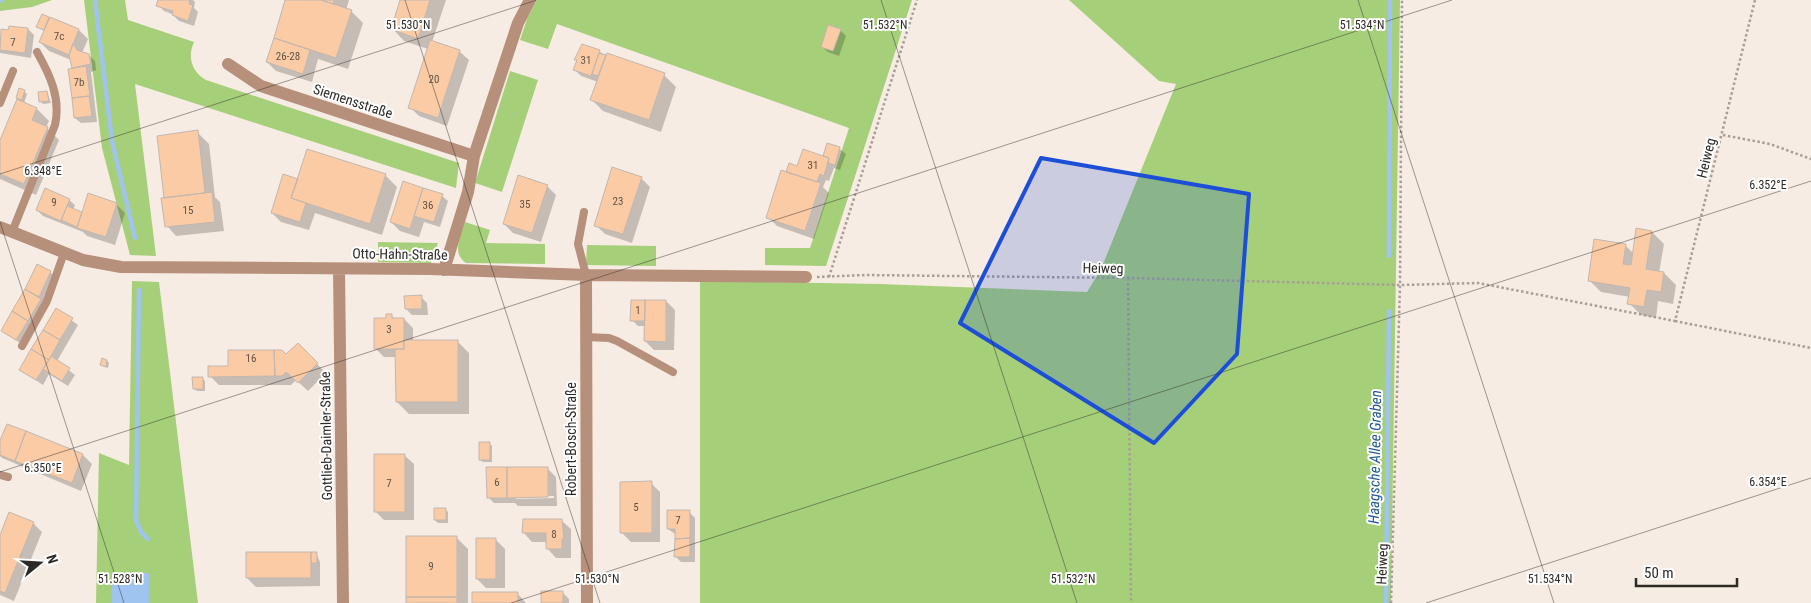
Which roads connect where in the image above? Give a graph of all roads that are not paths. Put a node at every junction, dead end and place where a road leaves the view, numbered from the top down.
1 (530, 0) edge
2 (37, 52) dead end
3 (228, 64) dead end
4 (13, 71) dead end
5 (0, 103) edge
6 (474, 156) junction
7 (584, 212) dead end
8 (6, 230) edge
9 (64, 253) junction
10 (339, 269) junction
11 (444, 270) junction
12 (586, 275) junction
13 (806, 277) road end
14 (586, 337) junction
15 (22, 346) dead end
16 (673, 372) dead end
17 (0, 475) edge
18 (8, 478) dead end
19 (343, 603) edge
20 (587, 603) edge

1 - 6 street
2 - 8 lane
3 - 6 street, Siemensstraße
4 - 5 lane
6 - 11 street
7 - 12 lane
8 - 9 street, Otto-Hahn-Straße
9 - 10 street, Otto-Hahn-Straße
9 - 15 lane
10 - 11 street, Otto-Hahn-Straße
10 - 19 street, Gottlieb-Daimler-Straße
11 - 12 street, Otto-Hahn-Straße
12 - 13 street, Otto-Hahn-Straße
12 - 14 street, Robert-Bosch-Straße
14 - 16 lane
14 - 20 street, Robert-Bosch-Straße
17 - 18 lane

